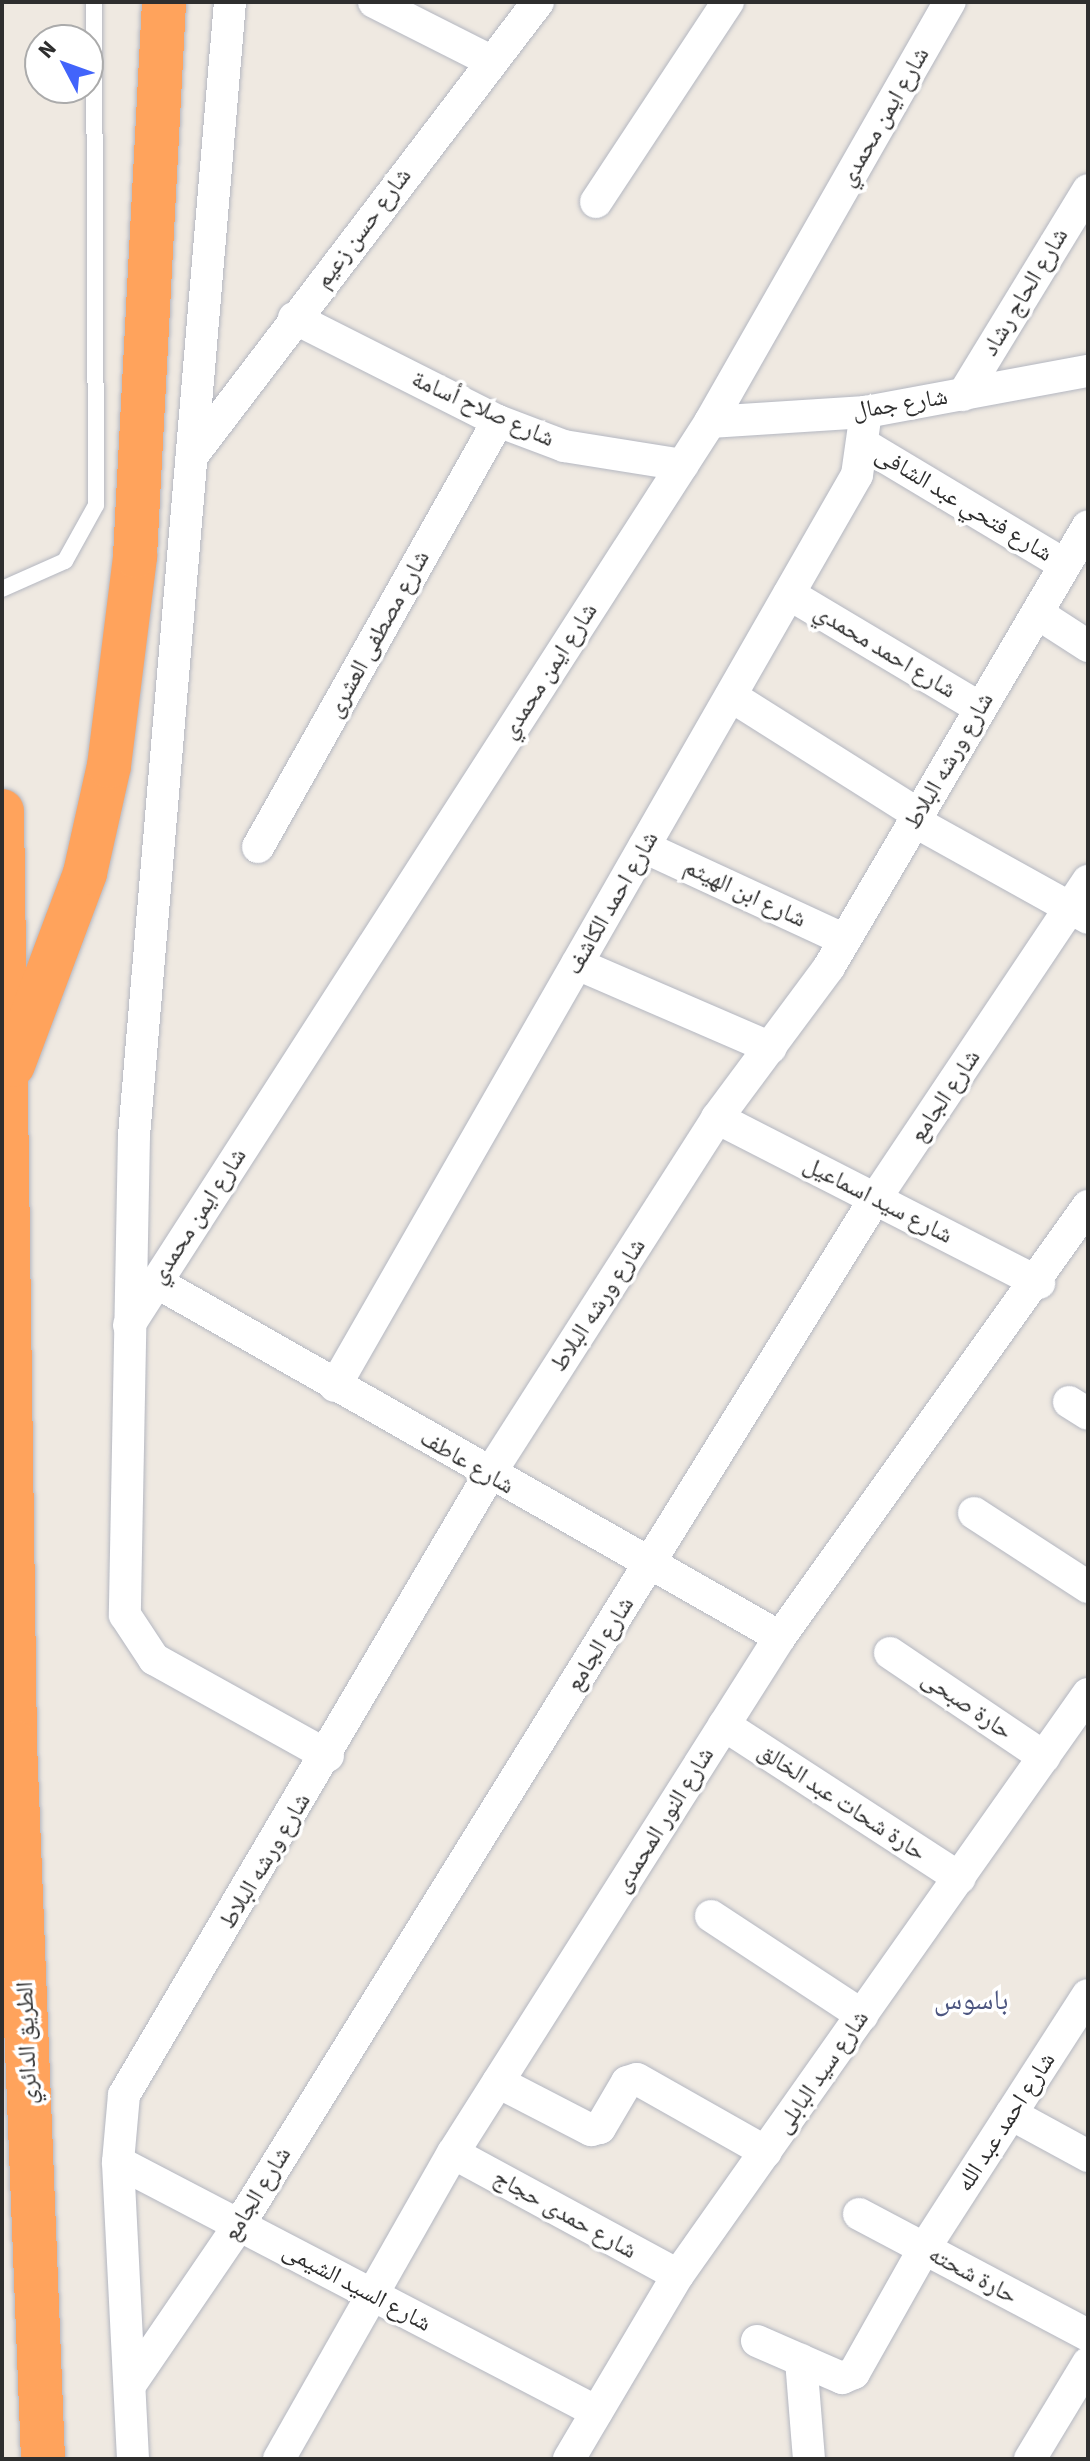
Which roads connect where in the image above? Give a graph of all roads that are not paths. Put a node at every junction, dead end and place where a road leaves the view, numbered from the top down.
1 (94, 2) edge
2 (164, 2) edge
3 (230, 2) edge
4 (374, 2) edge
5 (538, 2) edge
6 (728, 2) edge
7 (950, 2) edge
8 (491, 61) junction
9 (1088, 190) edge
10 (596, 202) dead end
11 (294, 318) junction
12 (1088, 371) edge
13 (963, 395) junction
14 (866, 412) junction
15 (498, 421) junction
16 (710, 422) junction
17 (863, 444) junction
18 (192, 456) junction
19 (682, 465) junction
20 (1088, 526) edge
21 (1065, 565) junction
22 (2, 589) edge
23 (789, 594) junction
24 (1037, 613) junction
25 (1088, 646) edge
26 (731, 696) junction
27 (980, 708) junction
28 (2, 811) edge
29 (916, 818) junction
30 (258, 847) dead end
31 (644, 847) junction
32 (1088, 881) edge
33 (1079, 913) edge
34 (845, 940) junction
35 (577, 964) junction
36 (771, 1048) junction
37 (7, 1078) junction
38 (717, 1118) junction
39 (875, 1199) junction
40 (1087, 1211) edge
41 (156, 1282) junction
42 (1039, 1283) junction
43 (127, 1328) junction
44 (335, 1386) junction
45 (489, 1475) junction
46 (974, 1513) dead end
47 (649, 1564) junction
48 (1088, 1587) edge
49 (780, 1637) junction
50 (890, 1653) dead end
51 (1088, 1694) edge
52 (724, 1725) junction
53 (328, 1756) junction
54 (1044, 1757) junction
55 (960, 1878) junction
56 (711, 1916) dead end
57 (1088, 1995) edge
58 (862, 2015) junction
59 (498, 2082) junction
60 (1011, 2114) junction
61 (766, 2152) junction
62 (453, 2153) junction
63 (1088, 2156) edge
64 (118, 2162) junction
65 (859, 2214) dead end
66 (239, 2225) junction
67 (924, 2249) junction
68 (678, 2275) junction
69 (372, 2296) junction
70 (1088, 2335) edge
71 (757, 2341) dead end
72 (801, 2360) junction
73 (1088, 2363) edge
74 (132, 2382) junction
75 (597, 2412) junction
76 (43, 2459) edge
77 (133, 2459) edge
78 (279, 2459) edge
79 (569, 2459) edge
80 (809, 2459) edge
81 (1030, 2459) edge

1 - 22 lane
2 - 37 highway
3 - 18 street
4 - 8 street
5 - 8 street, شارع حسن زعيم
6 - 10 street
7 - 16 street, شارع ايمن محمدي
8 - 11 street, شارع حسن زعيم
9 - 13 street, شارع الحاج رشاد
11 - 15 street, شارع صلاح أسامة
11 - 18 street, شارع حسن زعيم
12 - 13 street, شارع جمال
13 - 14 street, شارع جمال
14 - 16 street, شارع جمال
14 - 17 street, شارع احمد الكاشف
15 - 19 street, شارع صلاح أسامة
15 - 30 street, شارع مصطفى العشرى
16 - 19 street, شارع ايمن محمدي
17 - 21 street, شارع فتحي عبد الشافى
17 - 23 street, شارع احمد الكاشف
18 - 43 street
19 - 41 street, شارع ايمن محمدي
20 - 21 street, شارع ورشه البلاط
21 - 24 street, شارع ورشه البلاط
23 - 26 street, شارع احمد الكاشف
23 - 27 street, شارع احمد محمدي
24 - 25 street
24 - 27 street, شارع ورشه البلاط
26 - 29 street
26 - 31 street, شارع احمد الكاشف
27 - 29 street, شارع ورشه البلاط
28 - 37 highway, الطريق الدائري
29 - 33 street
29 - 34 street, شارع ورشه البلاط
31 - 34 street, شارع ابن الهيثم
31 - 35 street, شارع احمد الكاشف
32 - 33 street, شارع الجامع
33 - 39 street, شارع الجامع
34 - 36 street, شارع ورشه البلاط
35 - 36 street
35 - 44 street, شارع احمد الكاشف
36 - 38 street, شارع ورشه البلاط
37 - 76 highway, الطريق الدائري
38 - 39 street, شارع سيد اسماعيل
38 - 45 street, شارع ورشه البلاط
39 - 42 street, شارع سيد اسماعيل
39 - 47 street, شارع الجامع
40 - 42 street, شارع النور المحمدى
41 - 43 street, شارع ايمن محمدي
41 - 44 street, شارع عاطف
42 - 49 street, شارع النور المحمدى
43 - 53 street
44 - 45 street, شارع عاطف
45 - 47 street, شارع عاطف
45 - 53 street, شارع ورشه البلاط
46 - 48 street
47 - 49 street, شارع عاطف
47 - 66 street, شارع الجامع
49 - 52 street, شارع النور المحمدى
50 - 54 street, حارة صبحى
51 - 54 street, شارع سيد البابلى
52 - 55 street, حارة شحات عبد الخالق
52 - 59 street, شارع النور المحمدى
53 - 64 street, شارع ورشه البلاط
54 - 55 street, شارع سيد البابلى
55 - 58 street, شارع سيد البابلى
56 - 58 street
57 - 60 street, شارع احمد عبد الله
58 - 61 street, شارع سيد البابلى
59 - 61 street
59 - 62 street, شارع النور المحمدى
60 - 63 street
60 - 67 street, شارع احمد عبد الله
61 - 68 street, شارع سيد البابلى
62 - 68 street, شارع حمدى حجاج
62 - 69 street, شارع النور المحمدى
64 - 66 street, شارع السيد الشيمى
64 - 74 street
65 - 67 street, حارة شحته
66 - 69 street, شارع السيد الشيمى
66 - 74 street, شارع الجامع
67 - 70 street, حارة شحته
67 - 72 street, شارع احمد عبد الله
68 - 75 street, شارع سيد البابلى
69 - 75 street, شارع السيد الشيمى
69 - 78 street, شارع النور المحمدى
71 - 72 street, شارع احمد عبد الله
72 - 80 street
73 - 81 street
74 - 77 street
75 - 79 street, شارع سيد البابلى

